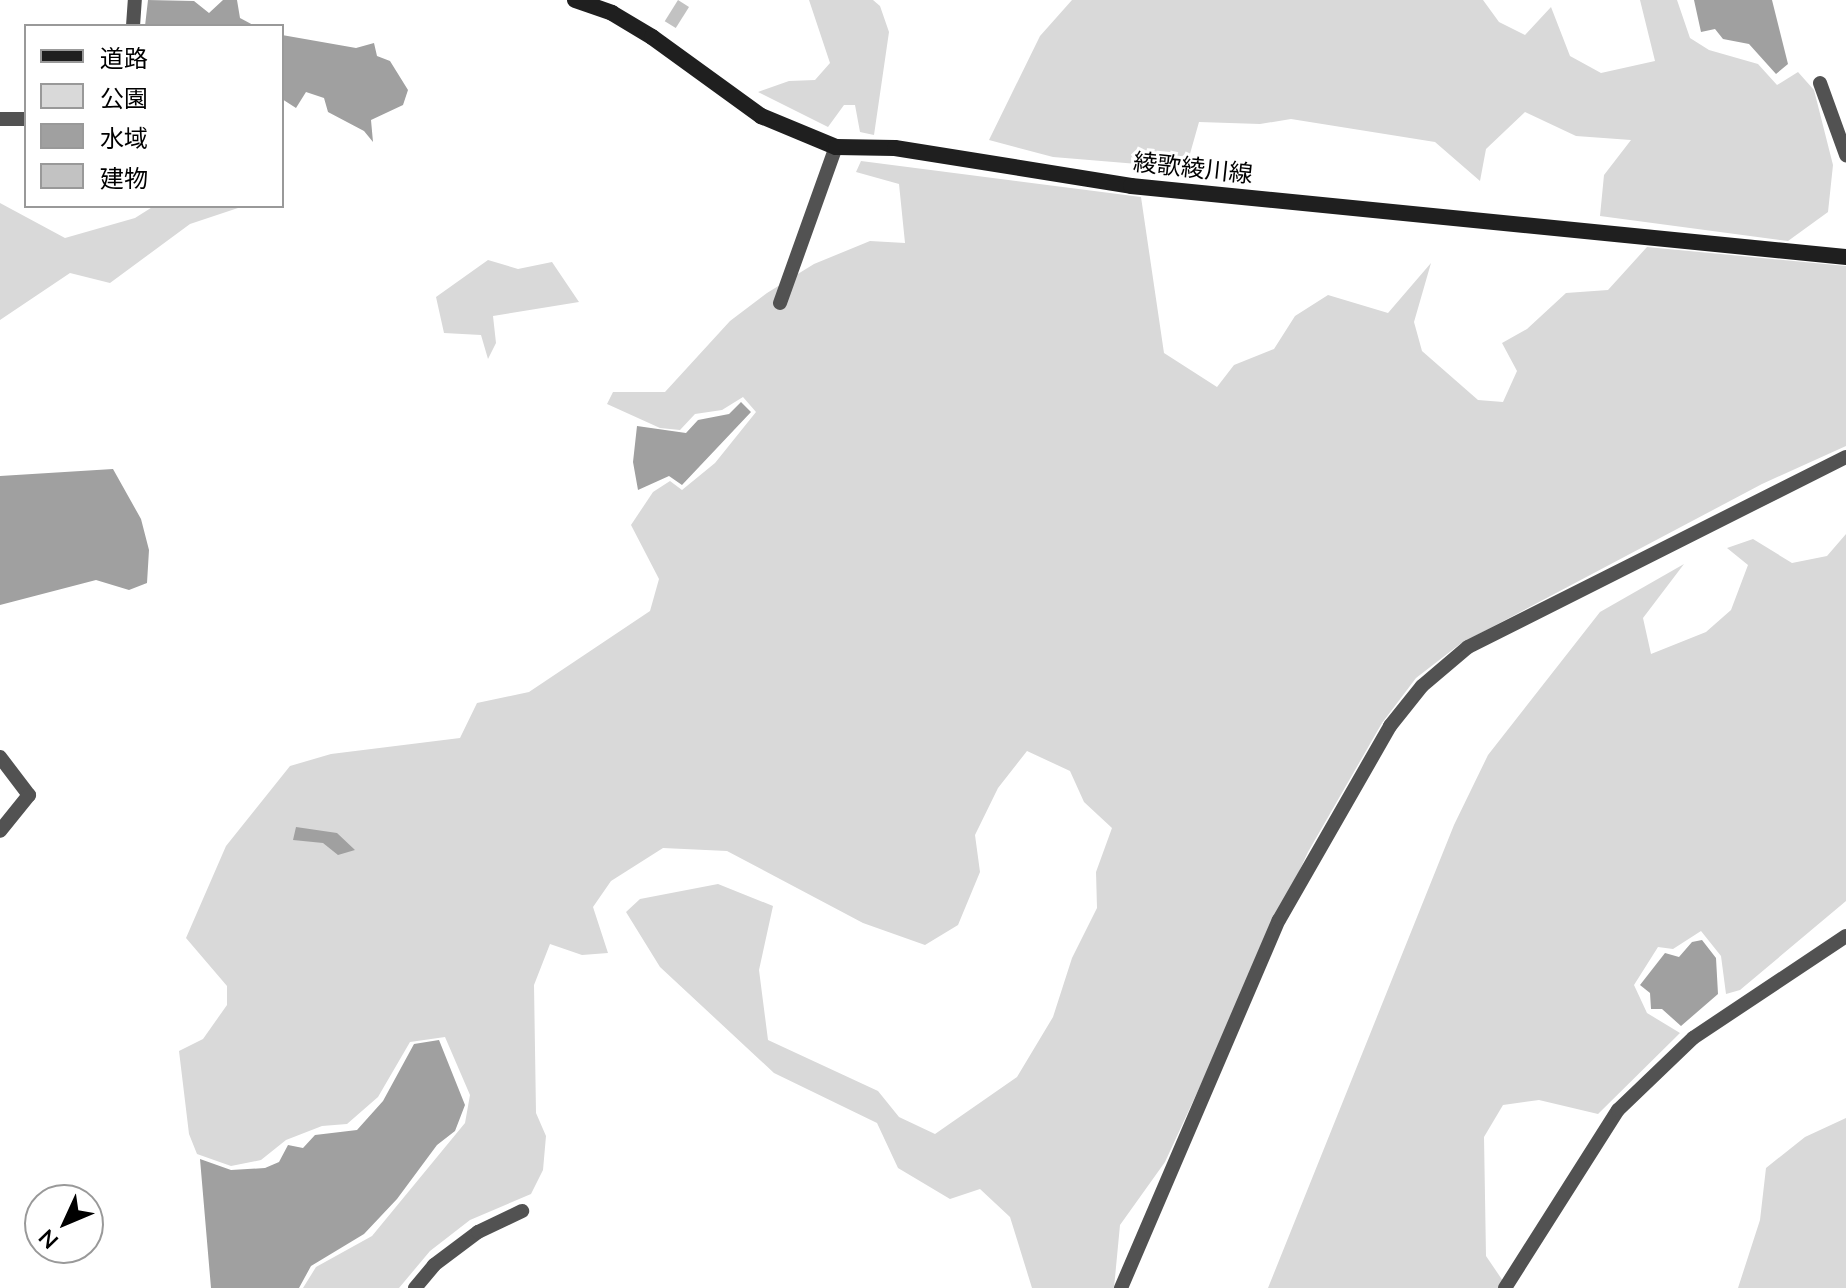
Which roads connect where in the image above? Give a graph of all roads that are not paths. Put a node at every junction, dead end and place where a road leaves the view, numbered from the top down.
1 (135, 0) edge
2 (575, 0) edge
3 (133, 24) edge
4 (1820, 83) dead end
5 (0, 119) edge
6 (24, 119) edge
7 (836, 147) junction
8 (1846, 155) edge
9 (1846, 257) edge
10 (780, 303) dead end
11 (1846, 457) edge
12 (0, 757) edge
13 (0, 831) edge
14 (1846, 936) edge
15 (522, 1211) dead end
16 (415, 1288) edge
17 (1121, 1288) edge
18 (1505, 1288) edge

1 - 3 street
2 - 7 main road, 綾歌綾川線
4 - 8 street
5 - 6 street
7 - 9 main road, 綾歌綾川線
7 - 10 street
11 - 17 street
12 - 13 street
14 - 18 street
15 - 16 street

